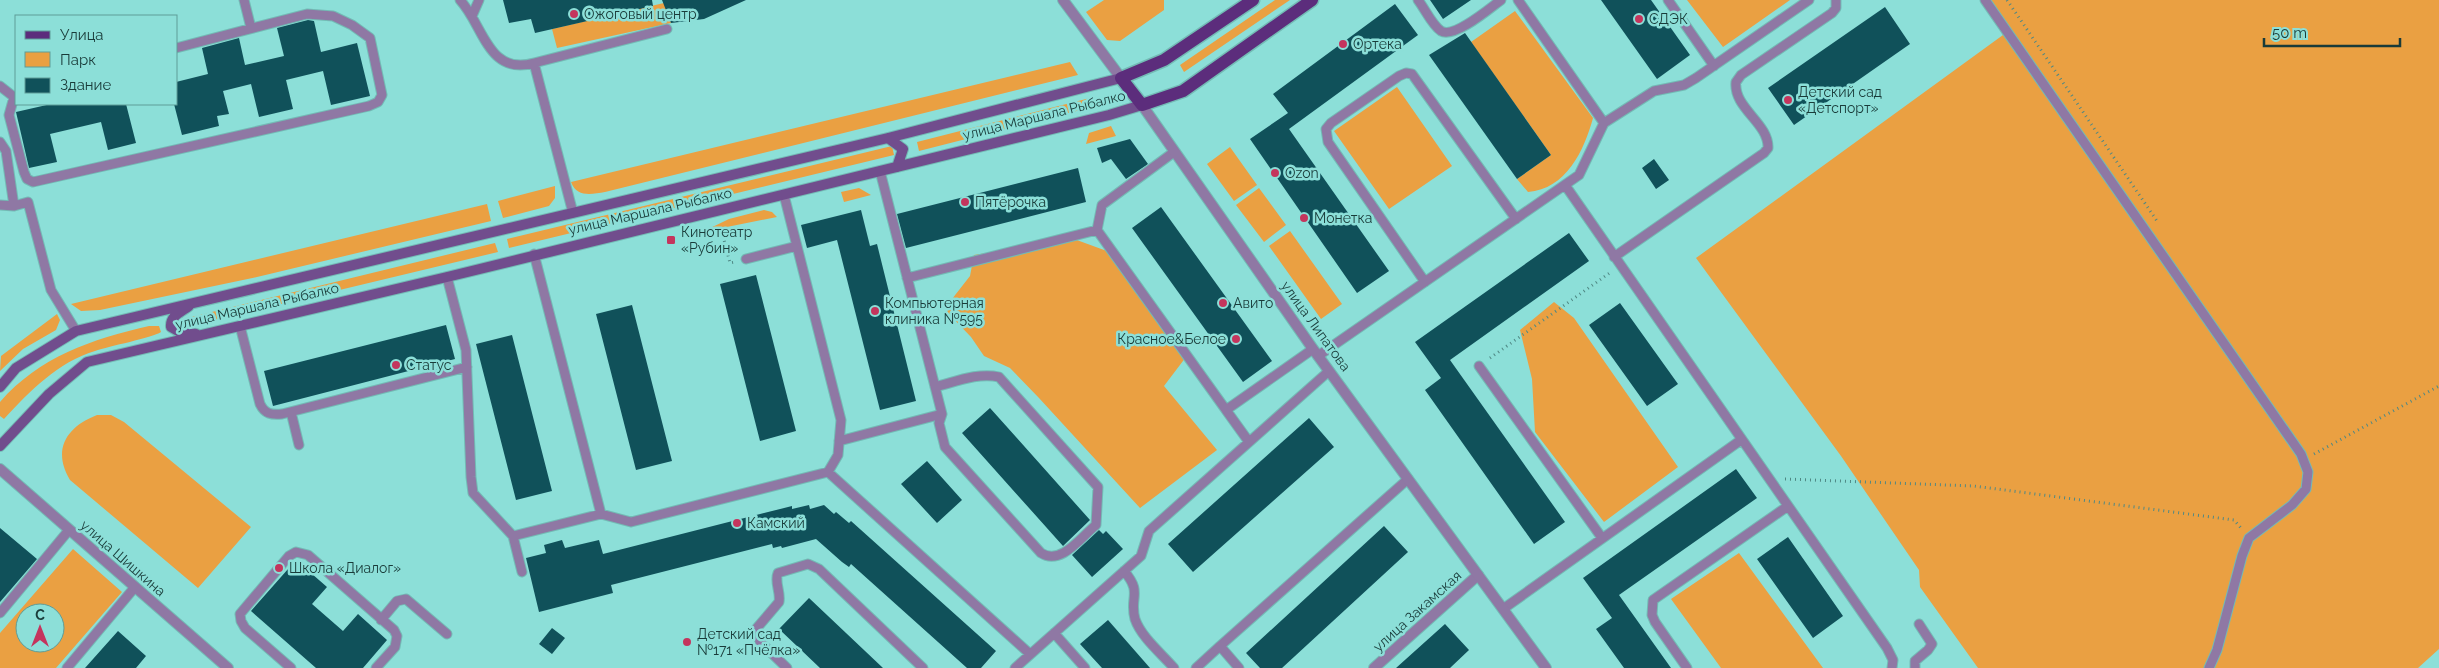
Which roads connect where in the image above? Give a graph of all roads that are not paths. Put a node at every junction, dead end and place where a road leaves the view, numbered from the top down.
1 (244, 0) edge
2 (460, 0) edge
3 (479, 0) edge
4 (1063, 0) edge
5 (1253, 0) edge
6 (1312, 0) edge
7 (1418, 0) edge
8 (1501, 0) edge
9 (1518, 0) edge
10 (1668, 0) edge
11 (1809, 0) edge
12 (1836, 0) edge
13 (1984, 0) edge
14 (472, 16) junction
15 (251, 28) junction
16 (667, 29) dead end
17 (178, 47) edge
18 (534, 63) junction
19 (1714, 66) junction
20 (1121, 78) junction
21 (0, 86) edge
22 (15, 97) edge
23 (1142, 105) junction
24 (1604, 123) junction
25 (888, 138) junction
26 (0, 142) edge
27 (1174, 152) junction
28 (897, 167) junction
29 (880, 171) junction
30 (1564, 185) junction
31 (784, 195) junction
32 (0, 205) edge
33 (14, 206) junction
34 (573, 213) junction
35 (1516, 219) junction
36 (1097, 230) junction
37 (797, 246) junction
38 (534, 254) junction
39 (1614, 257) junction
40 (746, 259) road end
41 (448, 277) junction
42 (908, 278) junction
43 (1425, 282) junction
44 (194, 303) junction
45 (240, 326) junction
46 (76, 331) junction
47 (201, 335) junction
48 (1315, 352) junction
49 (1479, 366) road end
50 (467, 367) junction
51 (1329, 371) junction
52 (0, 387) edge
53 (935, 387) junction
54 (1226, 410) junction
55 (291, 412) junction
56 (942, 414) junction
57 (1742, 440) junction
58 (839, 441) junction
59 (1249, 442) junction
60 (299, 445) dead end
61 (0, 446) edge
62 (0, 469) edge
63 (828, 472) junction
64 (1408, 480) junction
65 (1788, 506) junction
66 (601, 514) junction
67 (69, 530) junction
68 (512, 536) junction
69 (1602, 538) junction
70 (1124, 571) junction
71 (522, 572) dead end
72 (1478, 575) junction
73 (135, 588) junction
74 (1503, 609) junction
75 (0, 613) edge
76 (381, 620) junction
77 (1920, 624) dead end
78 (1054, 633) junction
79 (447, 634) dead end
80 (1220, 646) junction
81 (1030, 654) junction
82 (220, 666) edge
83 (68, 668) edge
84 (291, 668) edge
85 (376, 668) edge
86 (788, 668) edge
87 (924, 668) edge
88 (1015, 668) edge
89 (1085, 668) edge
90 (1174, 668) edge
91 (1196, 668) edge
92 (1239, 668) edge
93 (1374, 668) edge
94 (1546, 668) edge
95 (1687, 668) edge
96 (1892, 668) edge
97 (1915, 668) edge
98 (2209, 668) edge

1 - 15 lane
2 - 14 lane
3 - 14 lane
4 - 20 street, улица Липатова
5 - 20 main road, улица Маршала Рыбалко
6 - 23 main road, улица Маршала Рыбалко
7 - 8 lane
9 - 24 lane
10 - 19 lane
11 - 19 lane
12 - 39 lane
13 - 98 lane
14 - 18 lane
15 - 17 lane
15 - 22 lane
16 - 18 lane
18 - 34 lane
19 - 24 lane
20 - 23 main road, улица Липатова
20 - 25 main road, улица Маршала Рыбалко
21 - 22 lane
23 - 27 street, улица Липатова
23 - 28 main road, улица Маршала Рыбалко
24 - 30 lane
25 - 28 main road
25 - 34 main road, улица Маршала Рыбалко
26 - 33 lane
27 - 36 lane
27 - 48 street, улица Липатова
28 - 29 main road, улица Маршала Рыбалко
29 - 31 main road, улица Маршала Рыбалко
29 - 42 lane
30 - 35 lane
30 - 39 lane
31 - 37 lane
31 - 38 main road, улица Маршала Рыбалко
32 - 33 lane
33 - 46 lane
34 - 44 main road, улица Маршала Рыбалко
35 - 43 lane
35 - 43 lane
36 - 42 lane
36 - 54 lane
37 - 40 lane
37 - 58 lane
38 - 41 main road, улица Маршала Рыбалко
38 - 66 lane
39 - 57 lane
41 - 45 main road, улица Маршала Рыбалко
41 - 50 lane
42 - 53 lane
43 - 48 lane
44 - 46 main road, улица Маршала Рыбалко
44 - 47 main road
45 - 47 main road, улица Маршала Рыбалко
45 - 55 lane
46 - 52 main road, улица Маршала Рыбалко
47 - 61 main road, улица Маршала Рыбалко
48 - 51 street, улица Липатова
48 - 54 lane
49 - 69 lane
50 - 55 lane
50 - 68 lane
51 - 59 lane
51 - 64 street, улица Липатова
53 - 56 lane
53 - 56 lane
54 - 59 lane
55 - 60 lane
56 - 58 lane
57 - 65 lane
57 - 69 lane
58 - 63 lane
59 - 70 lane
62 - 67 street, улица Шишкина
63 - 66 lane
63 - 81 lane
64 - 72 street, улица Липатова
64 - 80 lane
65 - 95 lane
65 - 96 lane
66 - 68 lane
67 - 73 street, улица Шишкина
67 - 75 lane
68 - 71 lane
69 - 74 lane
70 - 78 lane
70 - 90 lane
72 - 74 street, улица Липатова
72 - 93 street, улица Закамская
73 - 82 street, улица Шишкина
73 - 83 lane
74 - 94 street, улица Липатова
76 - 79 lane
76 - 84 lane
76 - 85 lane
77 - 97 lane
78 - 81 lane
78 - 89 lane
80 - 91 lane
80 - 92 lane
81 - 88 lane
86 - 87 lane

